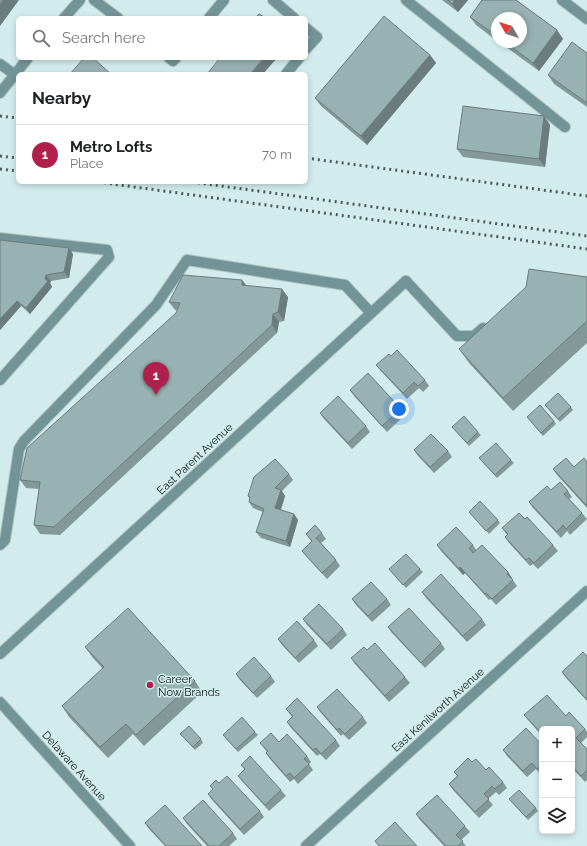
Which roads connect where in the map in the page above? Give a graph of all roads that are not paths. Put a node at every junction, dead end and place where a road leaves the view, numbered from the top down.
1 (80, 0) edge
2 (94, 0) edge
3 (224, 0) edge
4 (273, 0) edge
5 (406, 0) edge
6 (562, 0) edge
7 (66, 16) edge
8 (115, 16) edge
9 (211, 16) edge
10 (292, 16) edge
11 (587, 19) edge
12 (308, 30) edge
13 (308, 48) edge
14 (26, 60) edge
15 (297, 60) edge
16 (0, 64) edge
17 (288, 72) edge
18 (14, 74) junction
19 (0, 93) edge
20 (565, 127) dead end
21 (0, 238) edge
22 (371, 313) junction
23 (491, 320) edge
24 (0, 380) edge
25 (0, 545) edge
26 (587, 591) edge
27 (0, 654) edge
28 (0, 702) edge
29 (130, 846) edge
30 (306, 846) edge

1 - 7 street
2 - 8 street
3 - 9 street
4 - 10 street
5 - 20 street
6 - 11 street
12 - 13 street
14 - 18 street
15 - 17 street
16 - 18 street
18 - 19 street
21 - 24 street
22 - 23 street, East Parent Avenue
22 - 25 street
22 - 27 street, East Parent Avenue
26 - 30 street, East Kenilworth Avenue
28 - 29 street, Delaware Avenue

